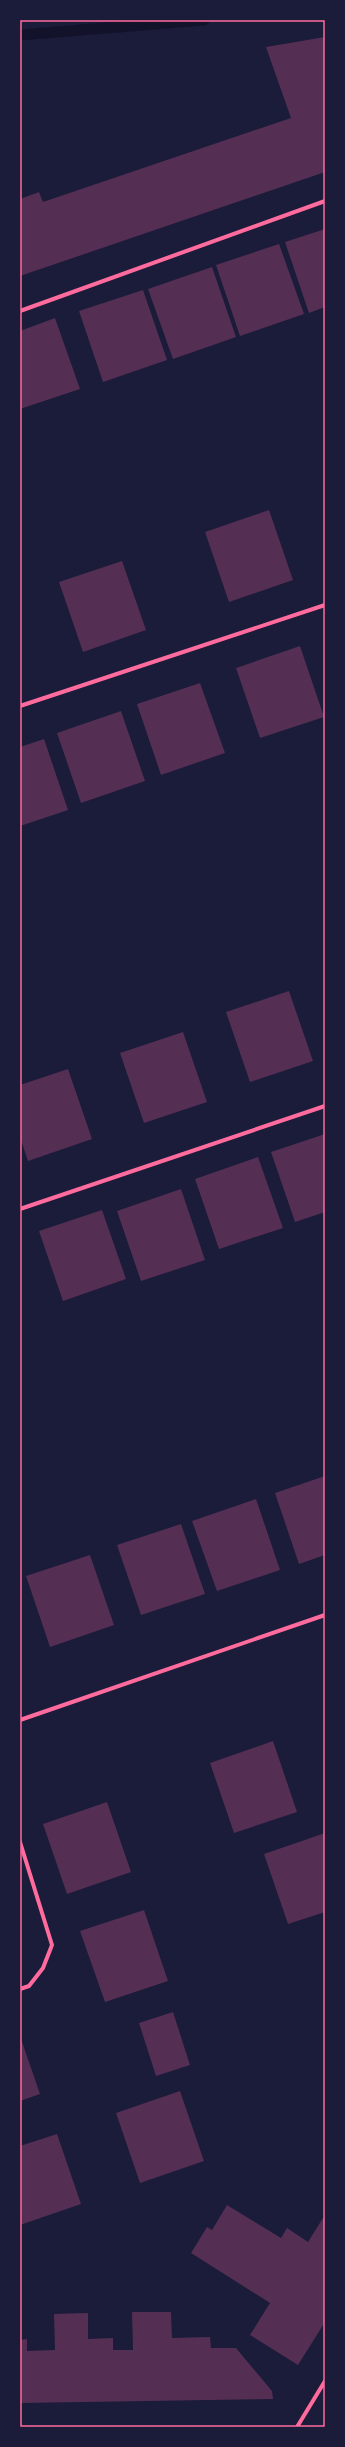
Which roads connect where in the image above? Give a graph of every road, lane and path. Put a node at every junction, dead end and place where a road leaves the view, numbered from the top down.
1 (325, 201) edge
2 (20, 312) edge
3 (325, 604) edge
4 (20, 706) edge
5 (325, 1106) edge
6 (20, 1209) edge
7 (325, 1615) edge
8 (20, 1720) edge
9 (20, 1842) edge
10 (20, 1989) edge
11 (325, 2381) edge
12 (297, 2427) edge

1 - 2 street
3 - 4 street
5 - 6 street
7 - 8 street
9 - 10 street
11 - 12 street

